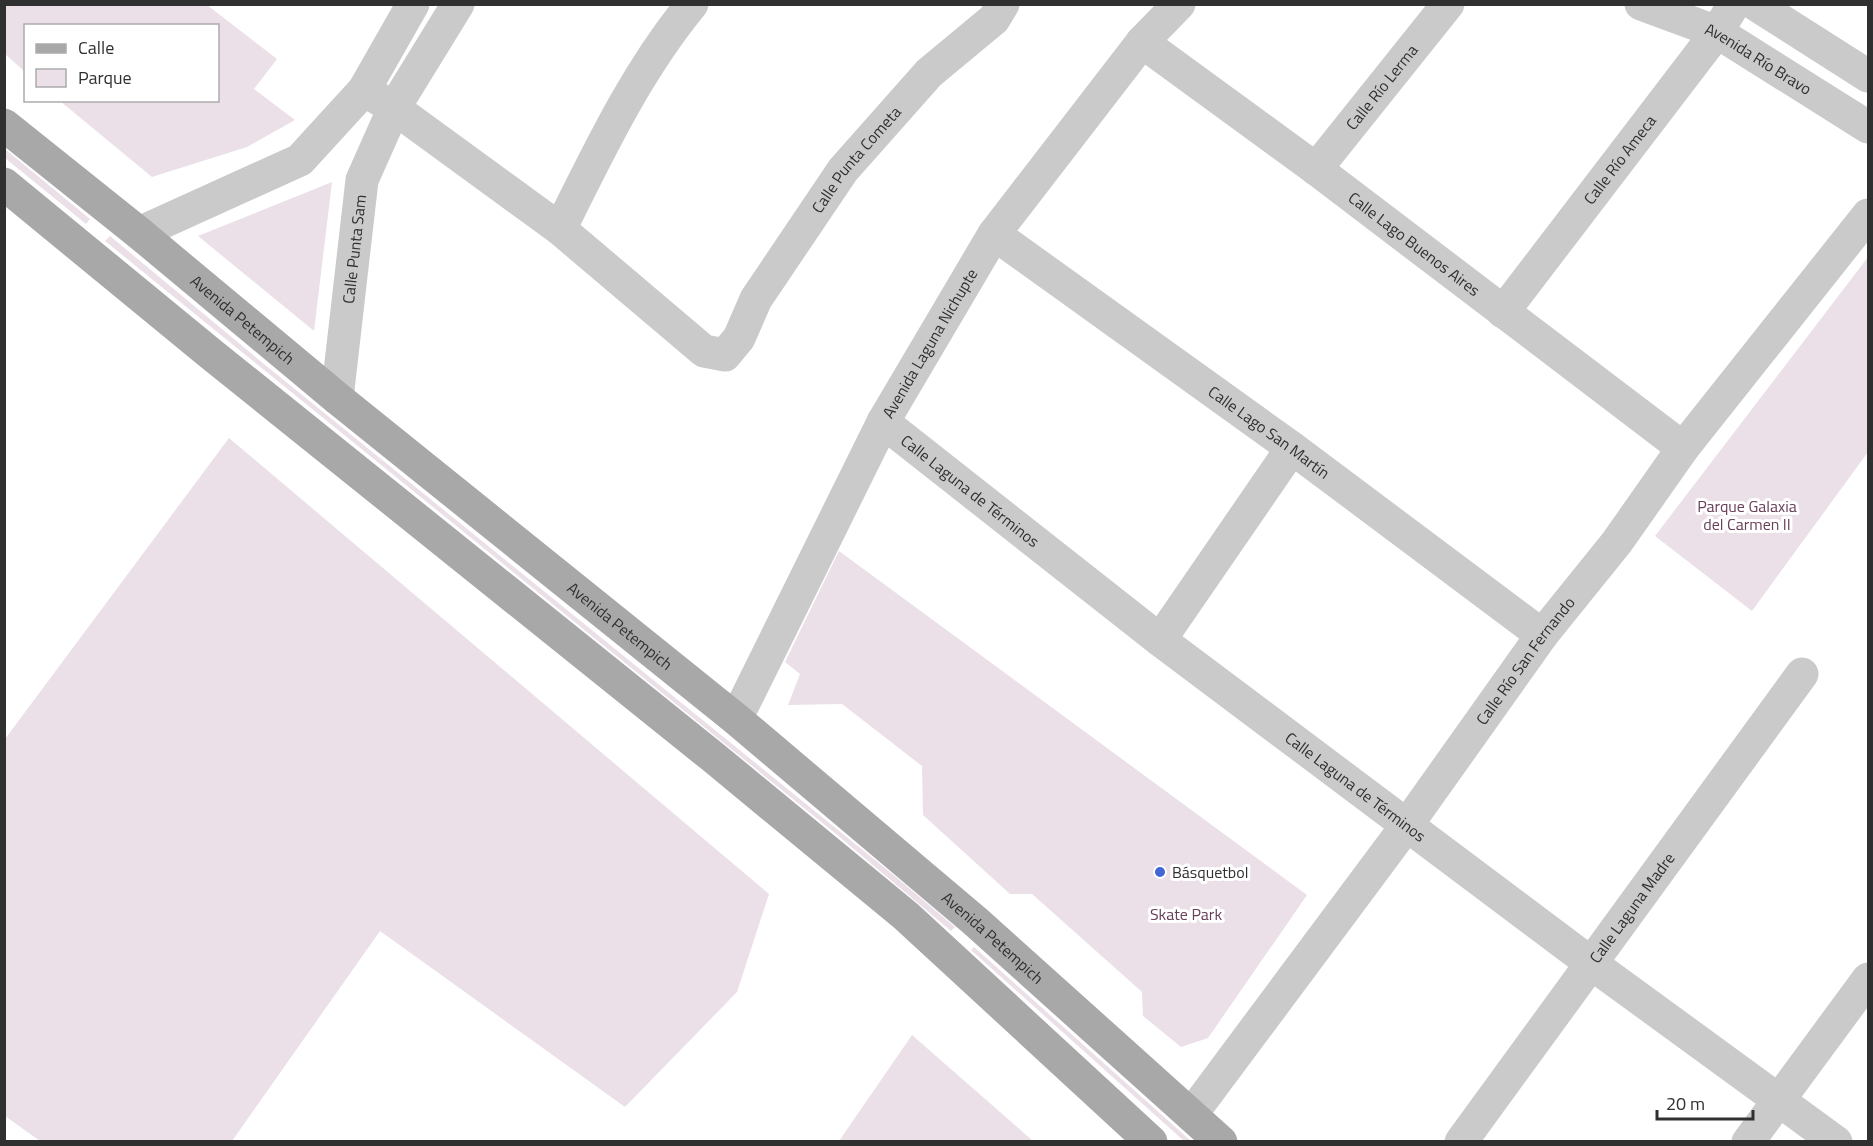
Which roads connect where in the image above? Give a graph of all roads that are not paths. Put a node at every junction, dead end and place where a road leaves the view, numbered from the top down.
1 (413, 4) edge
2 (458, 4) edge
3 (692, 4) edge
4 (1003, 4) edge
5 (1179, 4) edge
6 (1448, 4) edge
7 (1641, 4) edge
8 (1734, 4) edge
9 (1755, 4) edge
10 (1717, 32) junction
11 (1142, 42) junction
12 (1869, 76) edge
13 (364, 90) junction
14 (394, 108) junction
15 (4, 125) edge
16 (1869, 127) edge
17 (1316, 169) junction
18 (4, 184) edge
19 (1869, 215) edge
20 (560, 229) junction
21 (140, 233) junction
22 (994, 234) junction
23 (1503, 312) junction
24 (337, 398) junction
25 (883, 422) junction
26 (1292, 448) junction
27 (1683, 448) junction
28 (1542, 635) junction
29 (1160, 640) junction
30 (1802, 674) dead end
31 (736, 719) junction
32 (1407, 825) junction
33 (1592, 964) junction
34 (1869, 979) edge
35 (1780, 1099) junction
36 (1191, 1115) junction
37 (1151, 1142) edge
38 (1221, 1142) edge
39 (1461, 1142) edge
40 (1748, 1142) edge
41 (1836, 1142) edge

1 - 13 street
2 - 14 street, Calle Punta Sam
3 - 20 street
4 - 20 street, Calle Punta Cometa
5 - 11 street, Avenida Laguna Nichupte
6 - 17 street, Calle Río Lerma
7 - 10 street, Avenida Río Bravo
8 - 10 street, Calle Río Ameca
9 - 12 street
10 - 16 street, Avenida Río Bravo
10 - 23 street, Calle Río Ameca
11 - 17 street, Calle Lago Buenos Aires
11 - 22 street, Avenida Laguna Nichupte
13 - 14 street
13 - 21 street
14 - 20 street
14 - 24 street, Calle Punta Sam
15 - 21 main road, Avenida Petempich
17 - 23 street, Calle Lago Buenos Aires
18 - 37 main road
19 - 27 street, Calle Río San Fernando
21 - 24 main road, Avenida Petempich
22 - 25 street, Avenida Laguna Nichupte
22 - 26 street, Calle Lago San Martín
23 - 27 street, Calle Lago Buenos Aires
24 - 31 main road, Avenida Petempich
25 - 29 street, Calle Laguna de Términos
25 - 31 street, Avenida Laguna Nichupte
26 - 28 street, Calle Lago San Martín
26 - 29 street
27 - 28 street, Calle Río San Fernando
28 - 32 street, Calle Río San Fernando
29 - 32 street, Calle Laguna de Términos
30 - 33 street, Calle Laguna Madre
31 - 36 main road, Avenida Petempich
32 - 33 street, Calle Laguna de Términos
32 - 36 street, Calle Río San Fernando
33 - 35 street, Calle Laguna de Términos
33 - 39 street, Calle Laguna Madre
34 - 35 street
35 - 40 street
35 - 41 street, Calle Laguna de Términos
36 - 38 main road, Avenida Petempich

